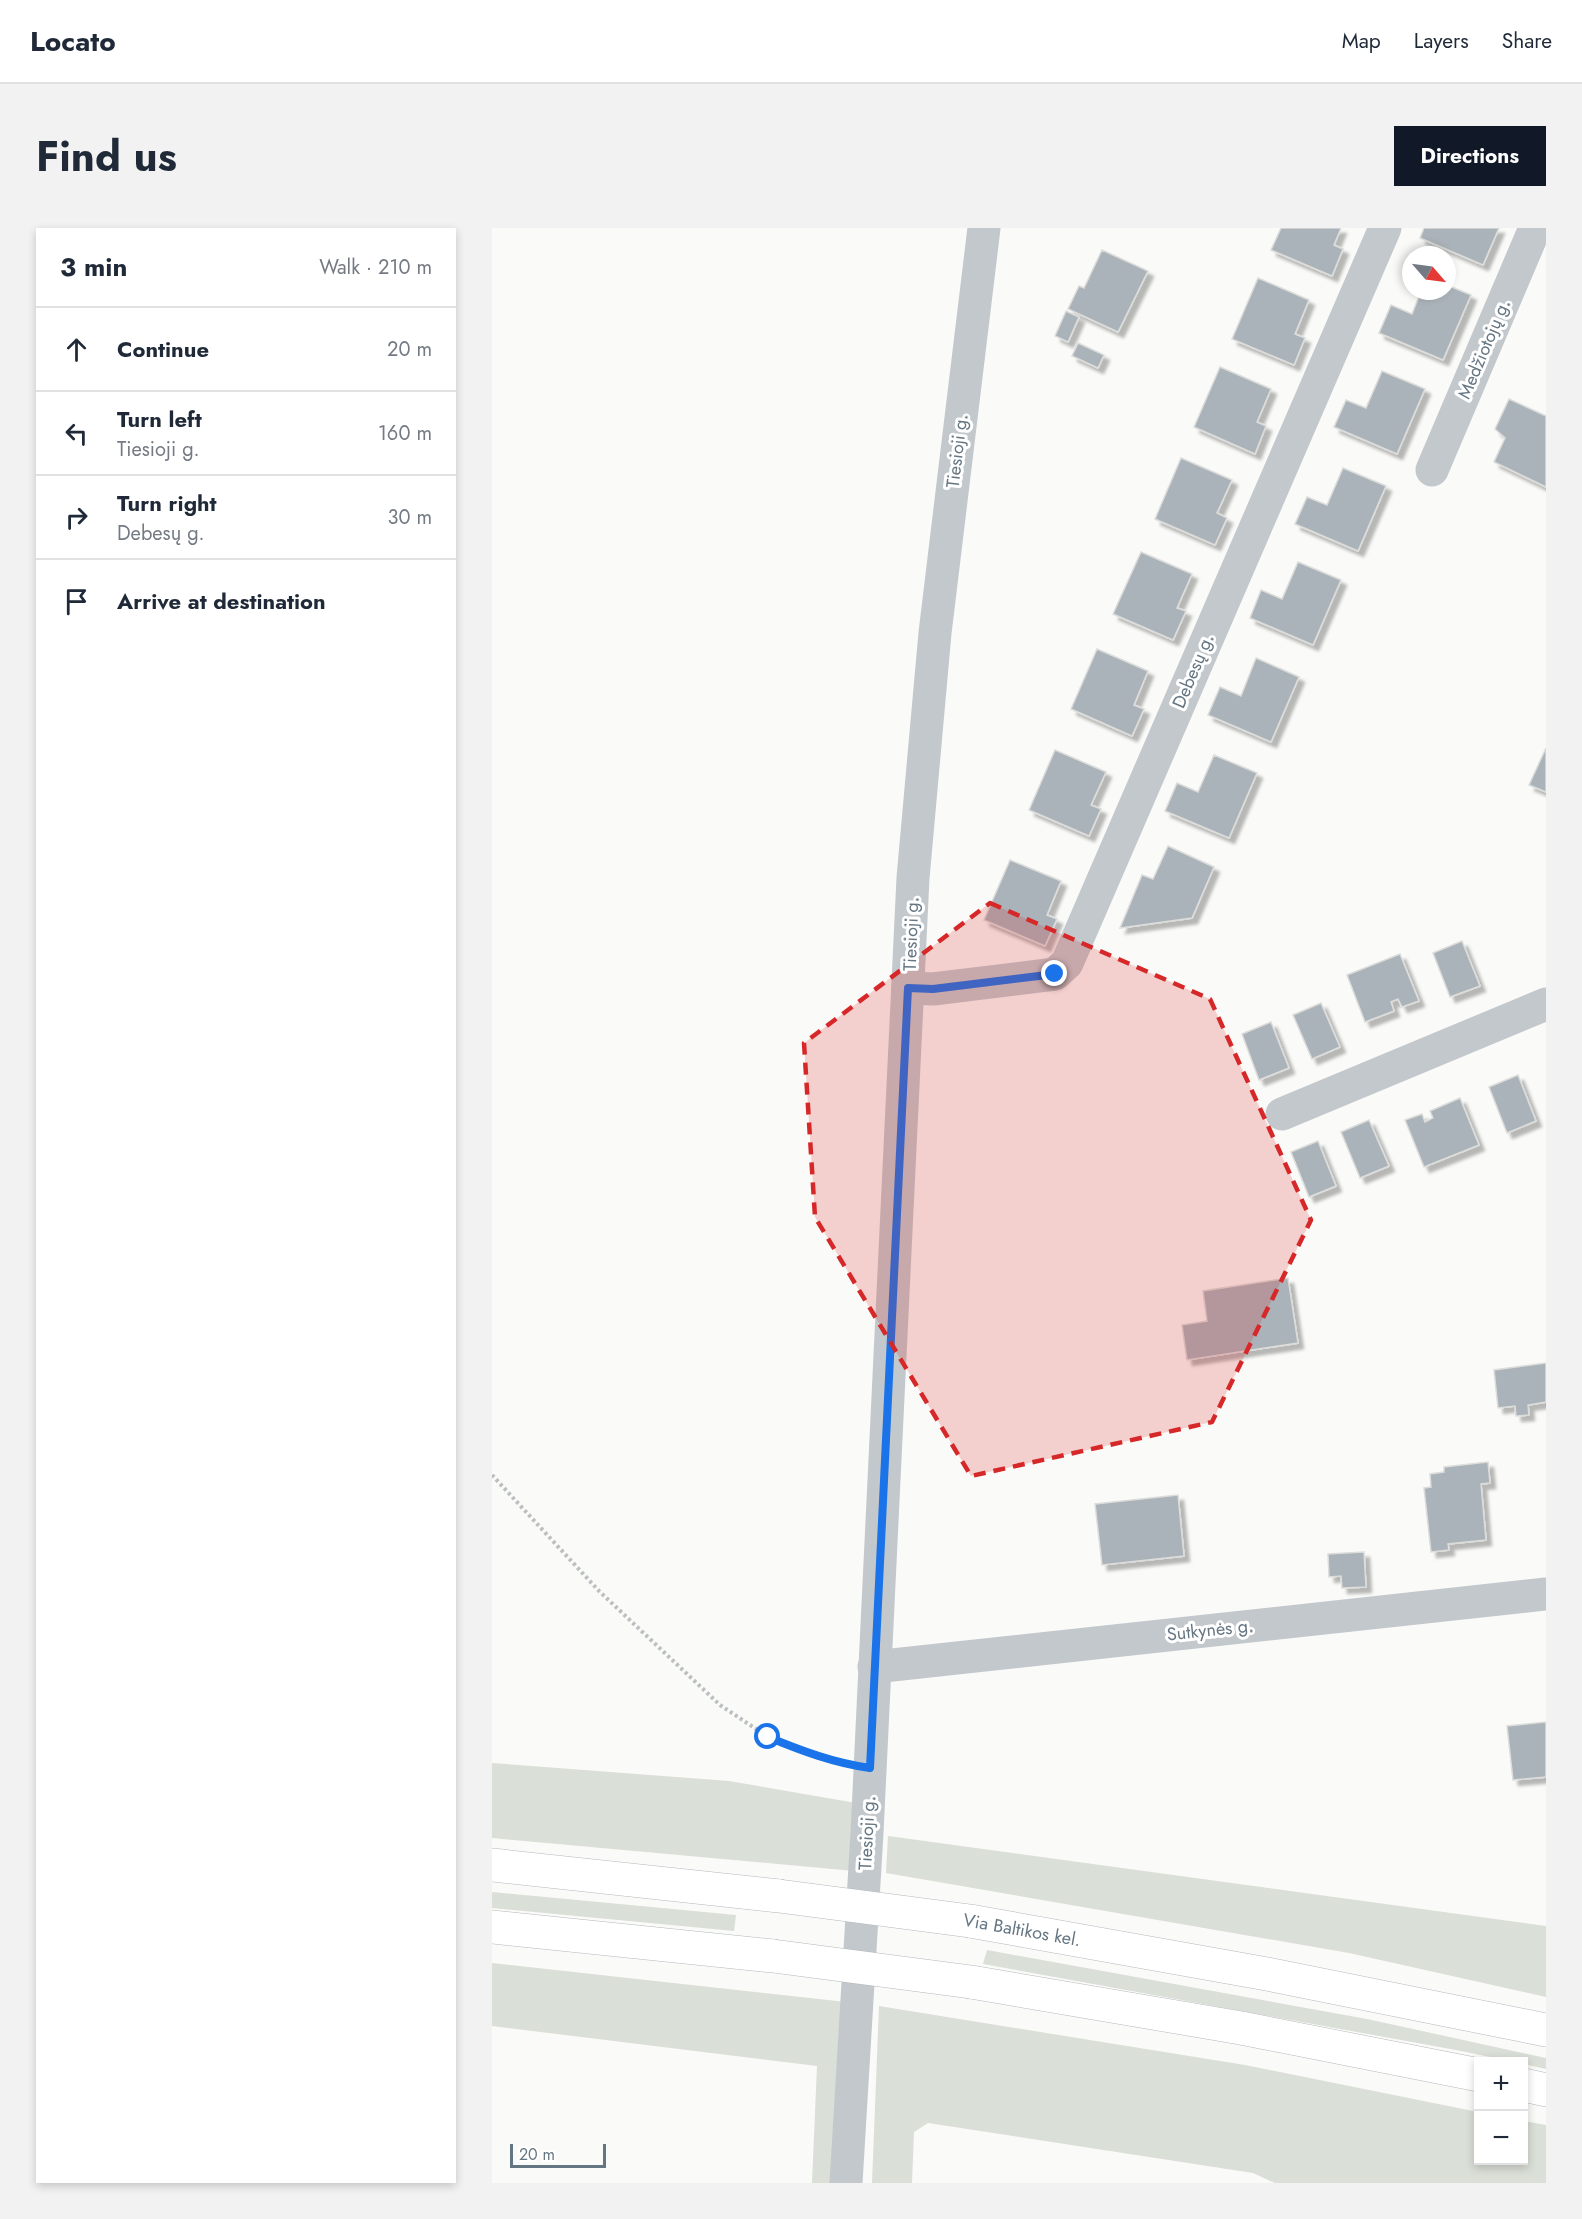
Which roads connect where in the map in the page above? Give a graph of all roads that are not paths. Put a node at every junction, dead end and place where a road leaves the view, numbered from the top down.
1 (984, 228) edge
2 (1385, 228) edge
3 (1535, 228) edge
4 (1432, 470) dead end
5 (908, 988) junction
6 (1546, 1004) edge
7 (1282, 1114) dead end
8 (1546, 1594) edge
9 (874, 1667) junction
10 (492, 1865) edge
11 (492, 1927) edge
12 (1546, 2030) edge
13 (1474, 2074) edge
14 (1528, 2086) edge
15 (1546, 2090) edge
16 (846, 2183) edge

1 - 5 street, Tiesioji g.
2 - 5 street, Debesų g.
3 - 4 street, Medžiotojų g.
5 - 9 street, Tiesioji g.
6 - 7 street
8 - 9 street, Sutkynės g.
9 - 16 street, Tiesioji g.
10 - 12 highway, Via Baltikos kel., bridge
11 - 13 highway, bridge
14 - 15 highway

